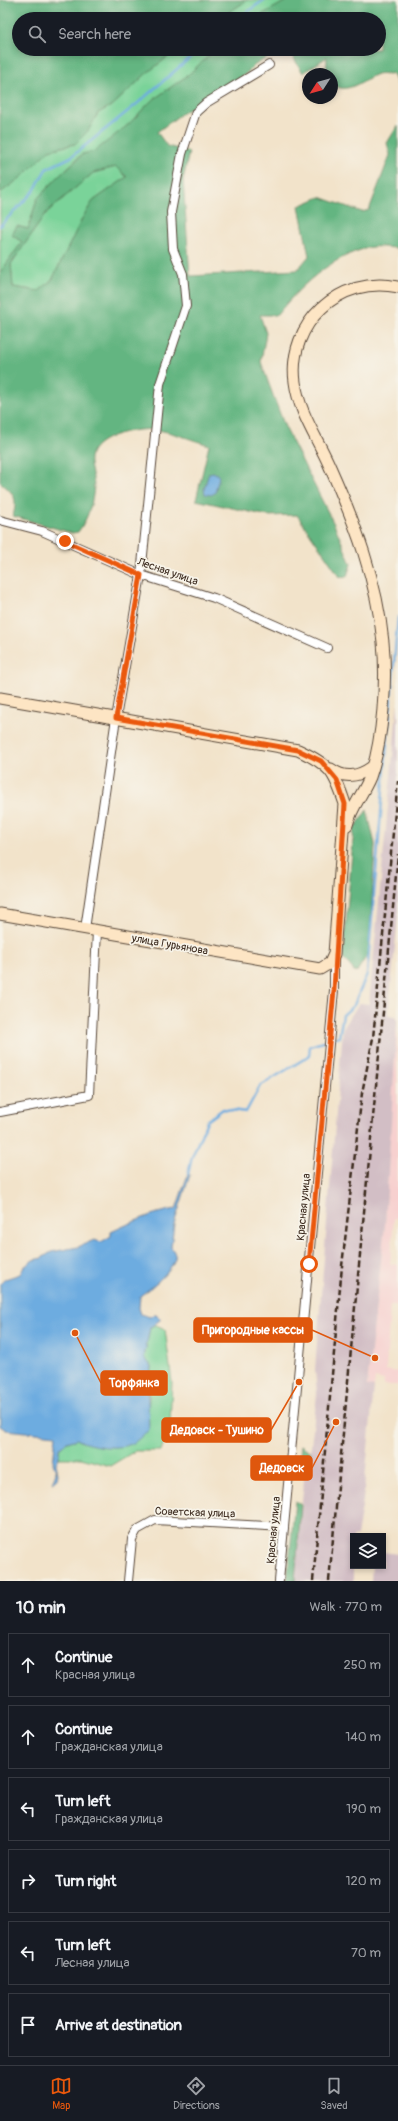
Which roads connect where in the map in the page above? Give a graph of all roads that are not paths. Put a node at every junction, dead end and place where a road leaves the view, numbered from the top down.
1 (269, 65) dead end
2 (397, 287) edge
3 (0, 520) edge
4 (141, 575) junction
5 (327, 648) dead end
6 (0, 698) edge
7 (116, 718) junction
8 (323, 764) junction
9 (372, 767) junction
10 (343, 840) junction
11 (0, 914) edge
12 (85, 929) junction
13 (97, 931) junction
14 (334, 954) junction
15 (0, 1112) edge
16 (284, 1527) junction
17 (128, 1581) edge
18 (279, 1581) edge

1 - 4 street
2 - 9 street
3 - 4 street, Лесная улица
4 - 5 street, Лесная улица
4 - 7 street
6 - 7 street
7 - 8 street
7 - 12 street
8 - 9 street
8 - 10 street
9 - 10 street
10 - 14 street
11 - 12 street, улица Гурьянова
12 - 13 street, улица Гурьянова
13 - 14 street, улица Гурьянова
13 - 15 street
14 - 16 street, Красная улица
16 - 17 street, Советская улица
16 - 18 street, Красная улица

